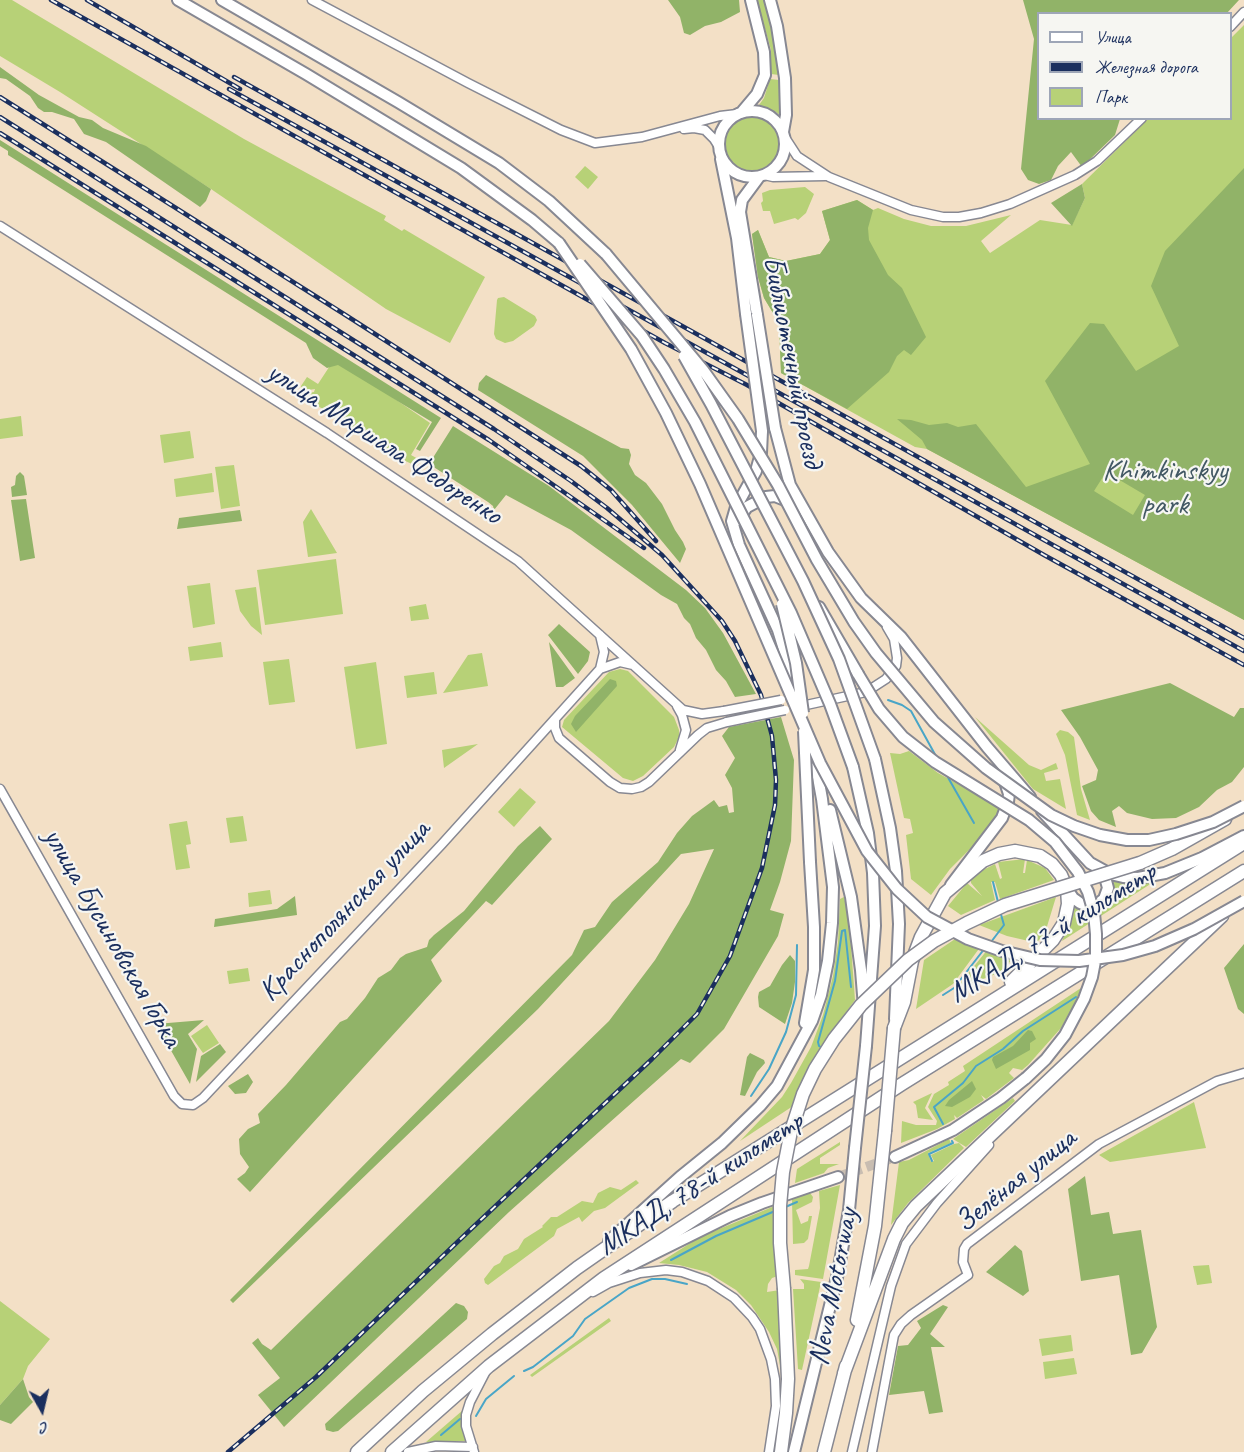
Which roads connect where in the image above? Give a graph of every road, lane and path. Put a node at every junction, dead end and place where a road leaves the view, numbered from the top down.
1 (178, 0) edge
2 (222, 0) edge
3 (312, 0) edge
4 (752, 0) edge
5 (770, 0) edge
6 (1244, 12) edge
7 (1232, 25) edge
8 (739, 114) junction
9 (1140, 120) edge
10 (668, 130) junction
11 (784, 134) junction
12 (719, 150) junction
13 (761, 176) junction
14 (829, 177) junction
15 (0, 226) edge
16 (559, 243) junction
17 (751, 314) junction
18 (672, 335) junction
19 (815, 531) junction
20 (735, 535) junction
21 (772, 573) junction
22 (803, 581) junction
23 (881, 617) junction
24 (600, 635) junction
25 (633, 665) junction
26 (600, 669) junction
27 (794, 680) junction
28 (674, 704) junction
29 (801, 707) junction
30 (556, 717) junction
31 (559, 738) junction
32 (534, 744) junction
33 (987, 747) junction
34 (677, 755) junction
35 (818, 774) junction
36 (0, 789) edge
37 (1244, 807) edge
38 (1244, 836) edge
39 (1244, 843) edge
40 (1098, 868) junction
41 (1244, 871) edge
42 (1067, 888) junction
43 (945, 893) junction
44 (1244, 896) edge
45 (1244, 901) edge
46 (1058, 987) joint
47 (973, 1013) junction
48 (894, 1028) junction
49 (801, 1041) junction
50 (866, 1046) junction
51 (889, 1065) joint
52 (1244, 1072) edge
53 (1047, 1084) junction
54 (186, 1106) joint
55 (895, 1156) tunnel mouth
56 (838, 1177) tunnel mouth
57 (596, 1255) junction
58 (604, 1278) junction
59 (566, 1306) junction
60 (489, 1366) junction
61 (844, 1373) junction
62 (474, 1450) edge
63 (357, 1452) edge
64 (392, 1452) edge
65 (408, 1452) edge
66 (769, 1452) edge
67 (781, 1452) edge
68 (794, 1452) edge
69 (824, 1452) edge
70 (852, 1452) edge
71 (872, 1452) edge

1 - 16 main road
2 - 18 main road, bridge
3 - 10 street
4 - 8 main road
5 - 11 main road
6 - 7 street
8 - 10 street
8 - 11 main road
8 - 12 main road
9 - 14 street
10 - 12 street
11 - 13 main road
11 - 14 street
12 - 13 main road
12 - 17 main road, Библиотечный проезд
13 - 14 street
13 - 17 main road, Библиотечный проезд
15 - 24 street, улица Маршала Федоренко
16 - 21 main road, bridge
16 - 45 main road, bridge
17 - 19 main road, Библиотечный проезд, bridge
17 - 20 main road, Библиотечный проезд, bridge
18 - 22 main road, bridge
18 - 37 main road, bridge
19 - 20 main road
19 - 23 main road, Библиотечный проезд
20 - 27 main road, Библиотечный проезд
21 - 49 main road, bridge
21 - 50 main road, bridge
22 - 48 main road, bridge
22 - 55 main road, bridge
23 - 29 street
23 - 33 main road, Библиотечный проезд
24 - 25 street, улица Маршала Федоренко
24 - 26 street
25 - 26 street
25 - 28 street, улица Маршала Федоренко
26 - 30 street, Краснополянская улица
27 - 28 street, улица Маршала Федоренко, bridge
27 - 29 main road, Библиотечный проезд
28 - 34 street
29 - 34 street, bridge
29 - 35 main road, Библиотечный проезд
30 - 31 street
30 - 32 street, Краснополянская улица
31 - 32 street
31 - 34 street
32 - 54 street, Краснополянская улица
33 - 40 main road
33 - 43 main road
35 - 49 main road
35 - 50 main road
36 - 54 street, улица Бусиновская Горка
37 - 67 highway, bridge
38 - 40 main road
39 - 47 highway, МКАД, 77-й километр
40 - 42 main road
41 - 46 highway, МКАД, 77-й километр
42 - 43 highway
42 - 47 highway
43 - 48 highway, Neva Motorway
44 - 53 highway
46 - 58 highway, МКАД, 78-й километр
47 - 51 highway, МКАД, 77-й километр
48 - 61 highway, Neva Motorway, bridge
49 - 57 main road
50 - 68 main road, Neva Motorway, bridge
51 - 57 highway, МКАД, 78-й километр
52 - 71 street, Зелёная улица
53 - 61 highway
53 - 70 street
56 - 58 main road
57 - 63 highway, МКАД, 78-й километр
58 - 59 highway, МКАД, 78-й километр
59 - 60 highway, МКАД, 78-й километр
59 - 66 street
60 - 62 street
60 - 64 highway, МКАД, 78-й километр
61 - 69 highway, Neva Motorway
62 - 65 street

